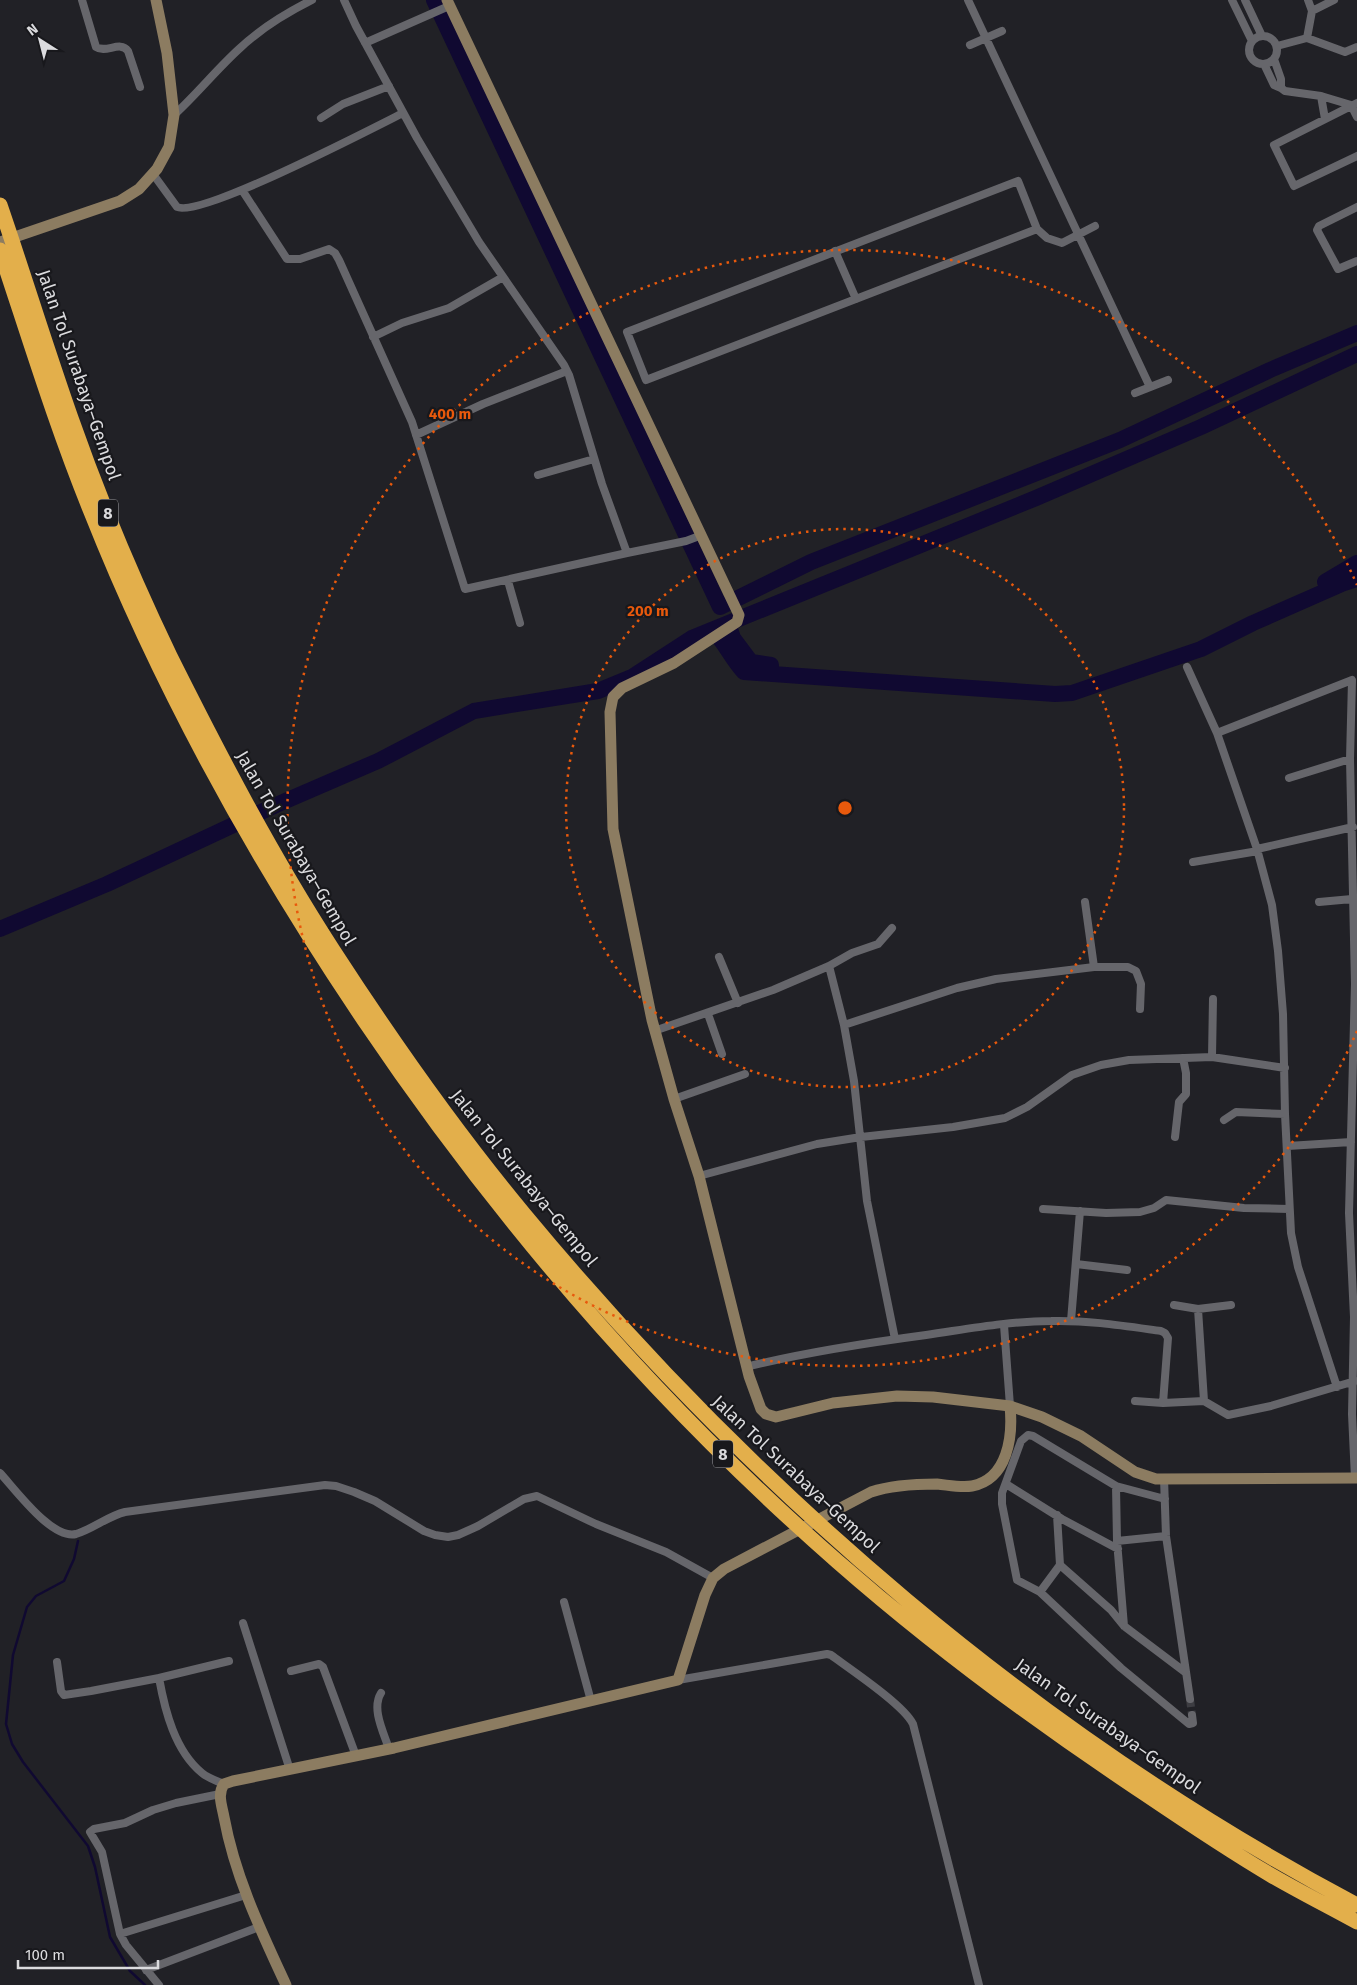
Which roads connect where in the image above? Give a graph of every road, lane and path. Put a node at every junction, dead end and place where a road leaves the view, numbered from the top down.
1 (82, 0) edge
2 (156, 0) edge
3 (290, 0) edge
4 (312, 0) edge
5 (344, 0) edge
6 (968, 0) edge
7 (1232, 0) edge
8 (1245, 0) edge
9 (1308, 0) edge
10 (1334, 0) edge
11 (448, 4) edge
12 (295, 8) junction
13 (1312, 11) junction
14 (1002, 31) dead end
15 (1262, 36) junction
16 (986, 38) junction
17 (1307, 38) junction
18 (1252, 41) junction
19 (365, 43) junction
20 (970, 45) dead end
21 (1277, 46) junction
22 (1357, 47) edge
23 (1274, 59) junction
24 (1264, 64) junction
25 (389, 86) junction
26 (140, 87) dead end
27 (1281, 88) junction
28 (1321, 96) junction
29 (1354, 104) edge
30 (403, 113) junction
31 (174, 115) junction
32 (1357, 117) edge
33 (321, 118) dead end
34 (1325, 119) junction
35 (1357, 156) edge
36 (153, 174) junction
37 (242, 190) junction
38 (0, 204) edge
39 (1357, 207) edge
40 (1095, 226) dead end
41 (1037, 229) junction
42 (1079, 234) junction
43 (0, 242) edge
44 (0, 250) edge
45 (835, 252) junction
46 (1357, 260) edge
47 (503, 277) junction
48 (856, 299) junction
49 (373, 337) junction
50 (566, 371) junction
51 (1168, 380) dead end
52 (1150, 387) junction
53 (1135, 393) dead end
54 (416, 435) junction
55 (594, 459) junction
56 (538, 474) dead end
57 (699, 536) junction
58 (627, 553) junction
59 (508, 581) junction
60 (520, 623) dead end
61 (1187, 667) dead end
62 (1217, 733) junction
63 (1350, 759) junction
64 (1290, 778) dead end
65 (246, 819) junction
66 (1353, 826) junction
67 (1257, 850) junction
68 (1193, 862) dead end
69 (1352, 899) junction
70 (1085, 902) dead end
71 (1319, 902) dead end
72 (892, 928) dead end
73 (719, 957) dead end
74 (829, 966) junction
75 (1094, 967) junction
76 (1213, 999) dead end
77 (738, 1003) junction
78 (1140, 1009) dead end
79 (708, 1014) junction
80 (844, 1025) junction
81 (654, 1031) junction
82 (722, 1054) dead end
83 (1212, 1057) junction
84 (1183, 1058) junction
85 (1284, 1068) junction
86 (745, 1074) dead end
87 (674, 1099) junction
88 (1285, 1114) junction
89 (1224, 1120) dead end
90 (861, 1137) junction
91 (1175, 1137) dead end
92 (1351, 1142) junction
93 (1288, 1146) junction
94 (699, 1176) junction
95 (1043, 1209) dead end
96 (1290, 1209) junction
97 (1080, 1211) junction
98 (1076, 1264) junction
99 (1127, 1270) dead end
100 (1231, 1305) dead end
101 (1174, 1306) dead end
102 (1198, 1309) junction
103 (1071, 1322) junction
104 (1004, 1325) junction
105 (895, 1339) junction
106 (746, 1367) junction
107 (1355, 1381) edge
108 (1337, 1387) junction
109 (1135, 1401) dead end
110 (1204, 1401) junction
111 (1163, 1402) junction
112 (1010, 1406) junction
113 (0, 1473) edge
114 (1164, 1478) junction
115 (1356, 1478) edge
116 (1006, 1484) junction
117 (1116, 1486) junction
118 (1165, 1498) junction
119 (1057, 1515) junction
120 (1166, 1536) junction
121 (1118, 1545) junction
122 (1060, 1565) junction
123 (713, 1578) junction
124 (1040, 1592) junction
125 (564, 1602) dead end
126 (243, 1623) dead end
127 (1124, 1626) junction
128 (229, 1661) dead end
129 (57, 1662) dead end
130 (291, 1672) dead end
131 (1185, 1672) junction
132 (161, 1677) junction
133 (678, 1680) junction
134 (380, 1693) dead end
135 (1190, 1699) tunnel mouth
136 (590, 1701) junction
137 (1192, 1715) dead end
138 (388, 1744) junction
139 (356, 1756) junction
140 (289, 1766) junction
141 (222, 1789) junction
142 (246, 1895) junction
143 (1357, 1905) edge
144 (1357, 1922) edge
145 (259, 1927) junction
146 (120, 1934) junction
147 (146, 1970) junction
148 (159, 1985) edge
149 (286, 1985) edge
150 (979, 1985) edge

1 - 26 street
2 - 31 street
3 - 12 street
4 - 12 street
5 - 19 street
6 - 16 street
7 - 18 street
8 - 15 street
9 - 13 street
10 - 13 street
11 - 19 street
11 - 57 street
12 - 31 street
13 - 17 street
14 - 16 street
15 - 18 street
15 - 21 street
16 - 20 street
16 - 42 street
17 - 21 street
17 - 22 street
18 - 24 street
19 - 25 street
21 - 23 street
23 - 24 street
23 - 27 street
24 - 27 street
25 - 30 street
25 - 33 street
27 - 28 street
28 - 29 street
28 - 34 street
29 - 32 street
29 - 34 street
30 - 37 street
30 - 47 street
31 - 36 street
34 - 35 street
36 - 37 street
36 - 43 street
37 - 49 street
38 - 65 highway, Jalan Tol Surabaya–Gempol / 8
39 - 46 street
40 - 42 street
41 - 42 street
41 - 45 street
41 - 48 street
42 - 52 street
44 - 65 highway, Jalan Tol Surabaya–Gempol / 8
45 - 48 street
45 - 48 street
47 - 49 street
47 - 50 street
49 - 54 street
50 - 54 street
50 - 55 street
51 - 52 street
52 - 53 street
54 - 59 street
55 - 56 street
55 - 58 street
57 - 58 street
57 - 81 street
58 - 59 street
59 - 60 street
61 - 62 street
62 - 63 street
62 - 67 street
63 - 64 street
63 - 66 street
65 - 143 highway, Jalan Tol Surabaya–Gempol / 8
65 - 144 highway, Jalan Tol Surabaya–Gempol / 8
66 - 67 street
66 - 69 street
67 - 68 street
67 - 85 street
69 - 71 street
69 - 92 street
70 - 75 street
72 - 74 street
73 - 77 street
74 - 77 street
74 - 80 street
75 - 78 street
75 - 80 street
76 - 83 street
77 - 79 street
79 - 81 street
79 - 82 street
80 - 90 street
81 - 87 street
83 - 84 street
83 - 85 street
84 - 90 street
84 - 91 street
85 - 88 street
86 - 87 street
87 - 94 street
88 - 89 street
88 - 93 street
90 - 94 street
90 - 105 street
92 - 93 street
92 - 107 street
93 - 96 street
94 - 106 street
95 - 97 street
96 - 97 street
96 - 108 street
97 - 98 street
98 - 99 street
98 - 103 street
100 - 102 street
101 - 102 street
102 - 110 street
103 - 104 street
103 - 111 street
104 - 105 street
104 - 112 street
105 - 106 street
106 - 112 street
107 - 108 street
107 - 115 street
108 - 110 street
109 - 111 street
110 - 111 street
112 - 114 street
112 - 123 street
113 - 123 street
114 - 115 street
114 - 118 street
116 - 117 street
116 - 119 street
116 - 124 street
117 - 118 street
117 - 121 street
118 - 120 street
119 - 121 street
119 - 122 street
120 - 121 street
120 - 131 street
121 - 127 street
122 - 124 street
122 - 127 street
123 - 133 street
124 - 137 street
125 - 136 street
126 - 140 street
127 - 131 street
128 - 132 street
129 - 132 street
130 - 139 street
131 - 135 street
132 - 141 street
133 - 136 street
133 - 150 street
134 - 138 street
136 - 138 street
138 - 139 street
139 - 140 street
140 - 141 street
141 - 142 street
141 - 146 street
142 - 145 street
142 - 146 street
145 - 147 street
145 - 149 street
146 - 147 street
147 - 148 street

